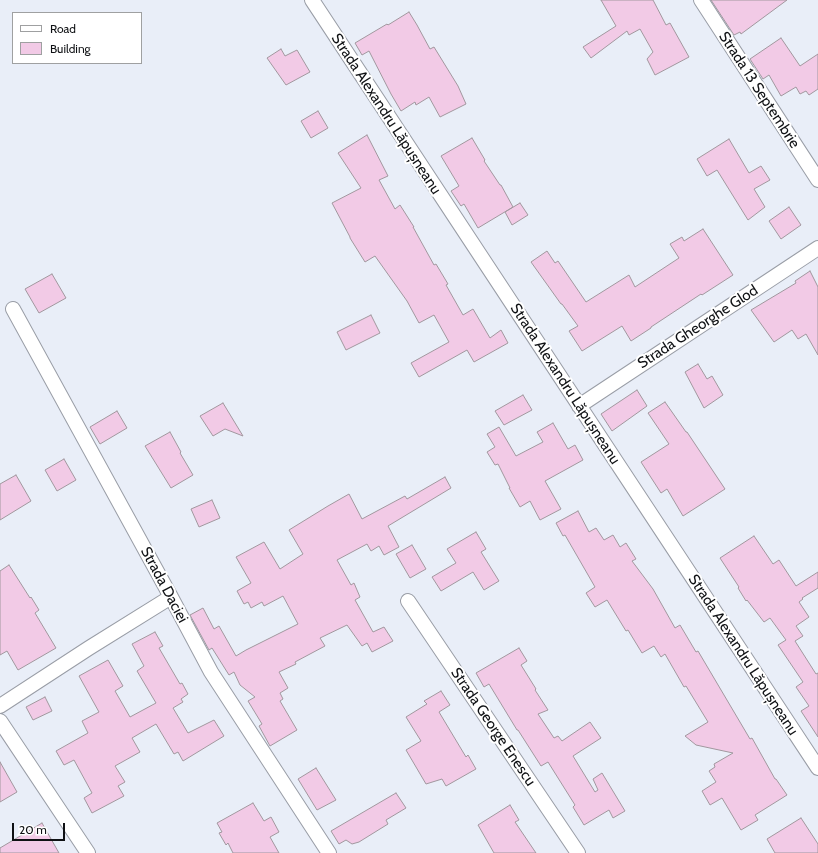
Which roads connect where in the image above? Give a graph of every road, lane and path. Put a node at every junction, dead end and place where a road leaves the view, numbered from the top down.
1 (312, 0) edge
2 (700, 0) edge
3 (818, 180) edge
4 (818, 248) edge
5 (13, 309) dead end
6 (579, 406) junction
7 (171, 597) junction
8 (408, 601) dead end
9 (0, 706) edge
10 (0, 721) edge
11 (818, 768) edge
12 (88, 853) edge
13 (329, 853) edge
14 (578, 853) edge

1 - 6 street, Strada Alexandru Lăpușneanu
2 - 3 street, Strada 13 Septembrie
4 - 6 street, Strada Gheorghe Glod
5 - 7 street, Strada Daciei
6 - 11 street, Strada Alexandru Lăpușneanu
7 - 9 street
7 - 13 street, Strada Daciei
8 - 14 street, Strada George Enescu
10 - 12 street

